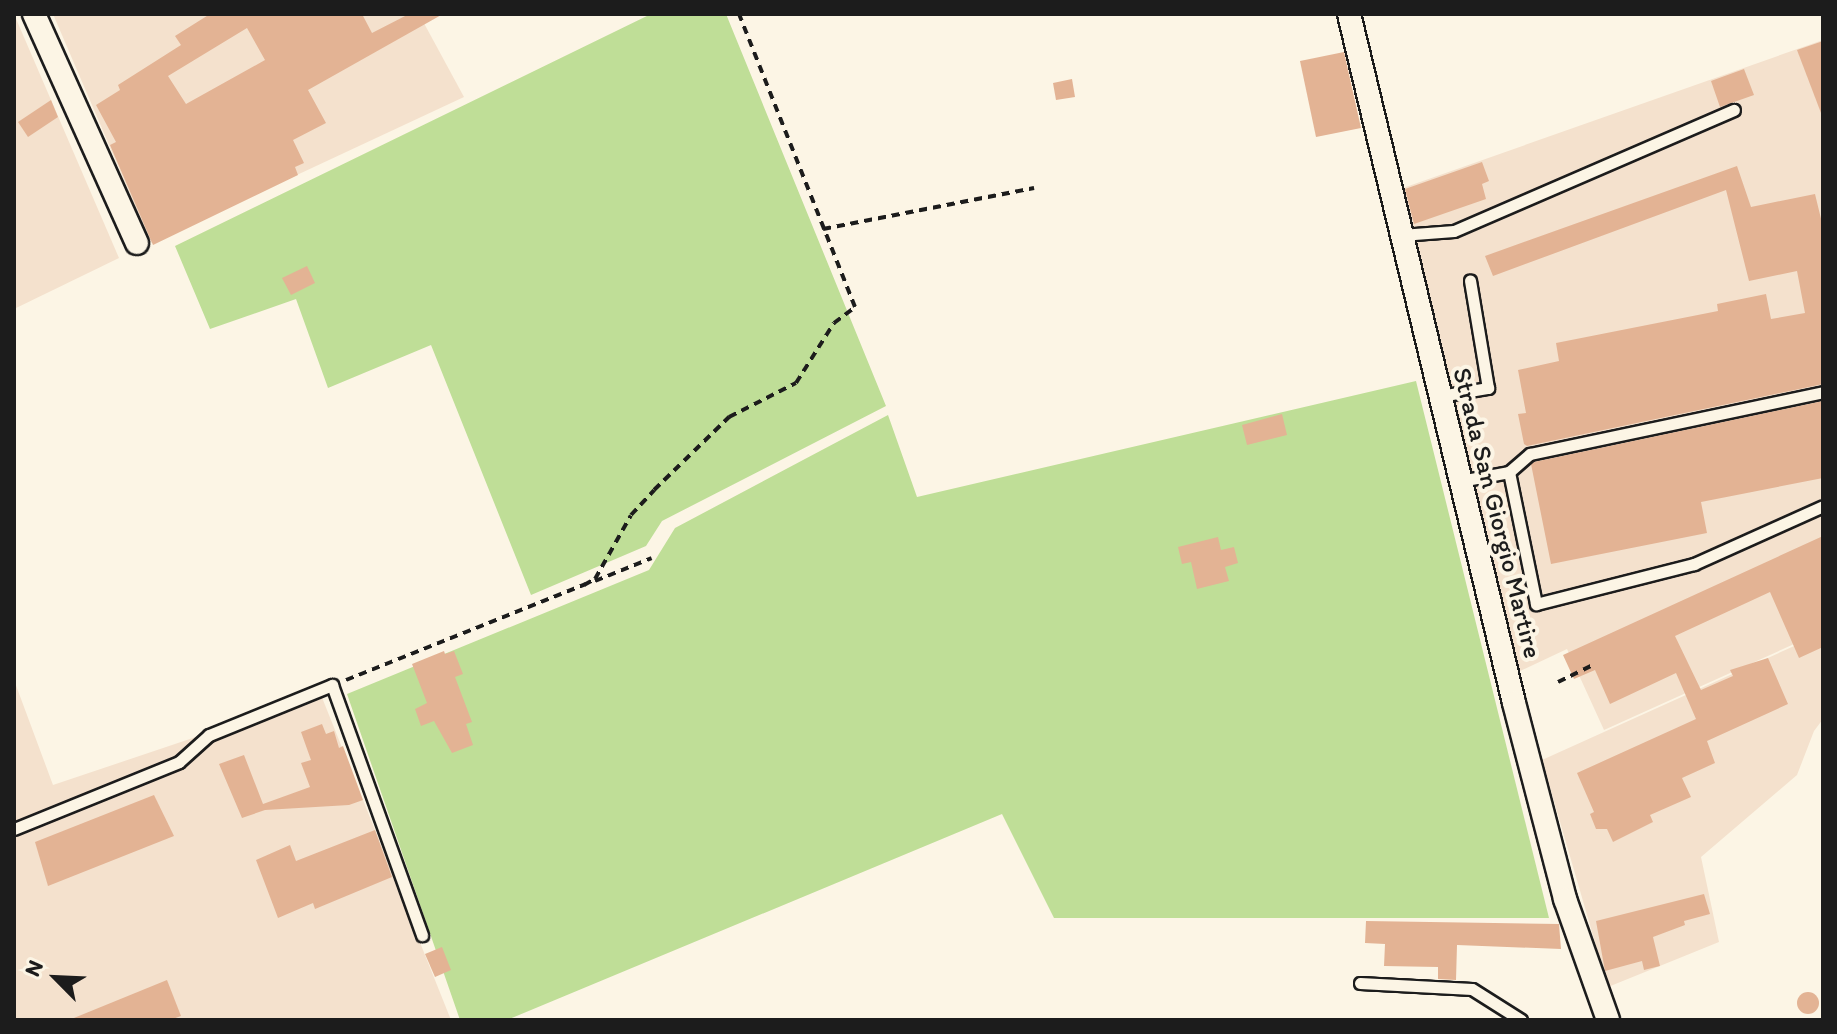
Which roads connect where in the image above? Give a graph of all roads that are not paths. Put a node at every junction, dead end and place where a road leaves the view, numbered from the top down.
1 (34, 14) edge
2 (1349, 14) edge
3 (1734, 110) dead end
4 (1401, 235) junction
5 (137, 243) dead end
6 (1470, 281) dead end
7 (1823, 392) edge
8 (1440, 396) junction
9 (1509, 472) junction
10 (1460, 481) junction
11 (1823, 506) edge
12 (14, 829) edge
13 (422, 935) dead end
14 (1360, 983) dead end
15 (1521, 1020) edge
16 (1608, 1020) edge

1 - 5 street
2 - 4 street, Strada San Giorgio Martire
3 - 4 lane
4 - 8 street, Strada San Giorgio Martire
6 - 8 lane
7 - 9 lane
8 - 10 street, Strada San Giorgio Martire
9 - 10 lane
9 - 11 lane
10 - 16 street, Strada San Giorgio Martire
12 - 13 lane
14 - 15 lane

